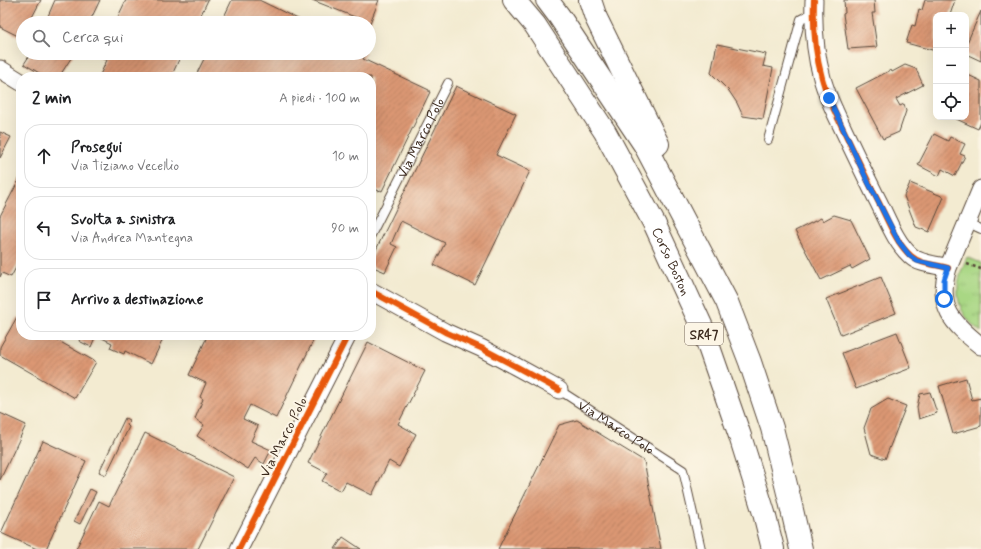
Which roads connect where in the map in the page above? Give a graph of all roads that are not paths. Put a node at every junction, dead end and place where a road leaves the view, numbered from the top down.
1 (514, 0) edge
2 (547, 0) edge
3 (590, 0) edge
4 (813, 7) edge
5 (0, 69) edge
6 (16, 79) edge
7 (448, 83) dead end
8 (768, 140) dead end
9 (981, 189) edge
10 (376, 225) edge
11 (974, 225) edge
12 (955, 265) junction
13 (376, 294) edge
14 (727, 302) junction
15 (345, 340) edge
16 (981, 346) edge
17 (559, 390) joint
18 (239, 549) edge
19 (701, 549) edge
20 (773, 549) edge
21 (801, 549) edge

1 - 20 highway, Corso Boston / SR47
2 - 14 highway, SR47
3 - 14 highway, SR47
4 - 8 lane
4 - 12 street
5 - 6 street
7 - 10 lane, Via Marco Polo
9 - 11 street
11 - 12 street
12 - 16 street
13 - 17 street, Via Marco Polo
14 - 21 highway, SR47
15 - 18 street, Via Marco Polo
17 - 19 lane, Via Marco Polo

